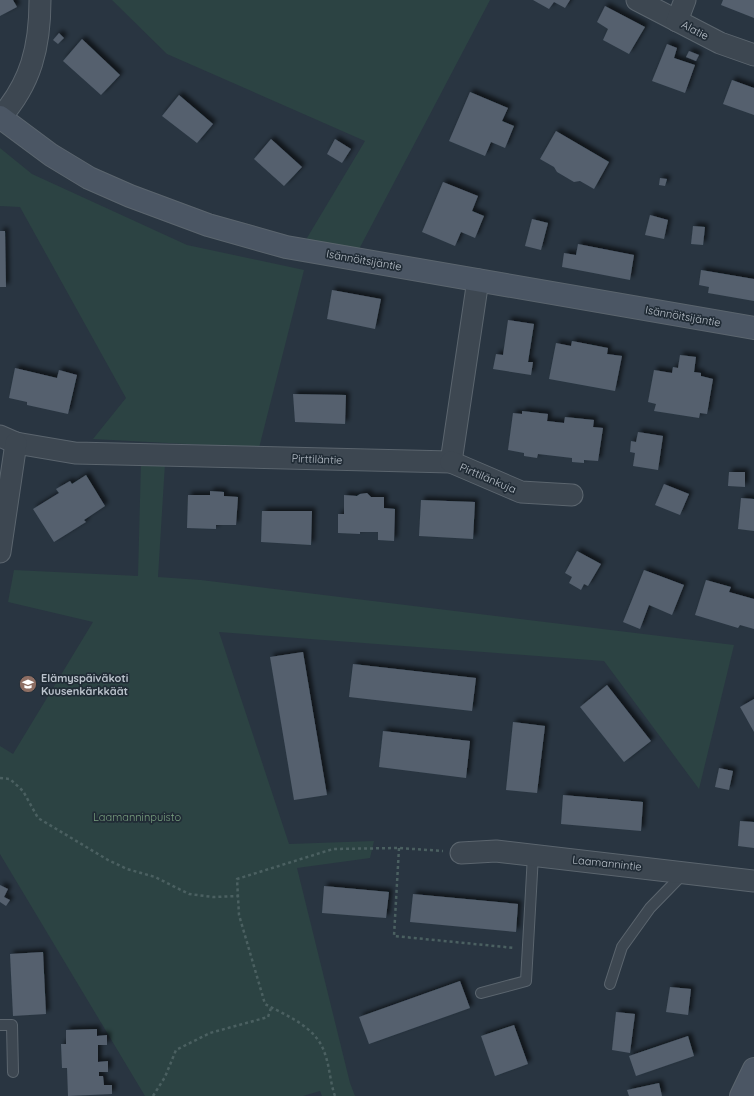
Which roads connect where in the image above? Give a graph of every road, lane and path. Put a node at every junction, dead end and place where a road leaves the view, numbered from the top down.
1 (40, 0) edge
2 (637, 0) edge
3 (685, 0) edge
4 (677, 21) junction
5 (754, 55) edge
6 (0, 118) edge
7 (478, 280) junction
8 (754, 328) edge
9 (8, 439) edge
10 (451, 462) junction
11 (572, 495) dead end
12 (0, 552) edge
13 (0, 778) edge
14 (399, 848) junction
15 (461, 853) joint
16 (533, 855) junction
17 (685, 872) junction
18 (754, 881) edge
19 (238, 896) junction
20 (528, 950) junction
21 (610, 984) dead end
22 (481, 993) dead end
23 (271, 1008) junction
24 (0, 1025) edge
25 (754, 1069) edge
26 (13, 1072) dead end
27 (153, 1096) edge
28 (335, 1096) edge
29 (741, 1096) edge

1 - 6 street
2 - 4 street, Alatie
3 - 4 street
4 - 5 street, Alatie
6 - 7 street, Isännöitsijäntie
7 - 8 street, Isännöitsijäntie
7 - 10 street
9 - 10 street, Pirttiläntie
9 - 12 street
10 - 11 street, Pirttilänkuja
13 - 19 path
14 - 15 path
14 - 19 path
14 - 20 path
15 - 16 street, Laamannintie
16 - 17 street, Laamannintie
16 - 20 lane
17 - 18 street, Laamannintie
17 - 21 lane
19 - 23 path
20 - 22 lane
23 - 27 path
23 - 28 path
24 - 26 lane
25 - 29 street

